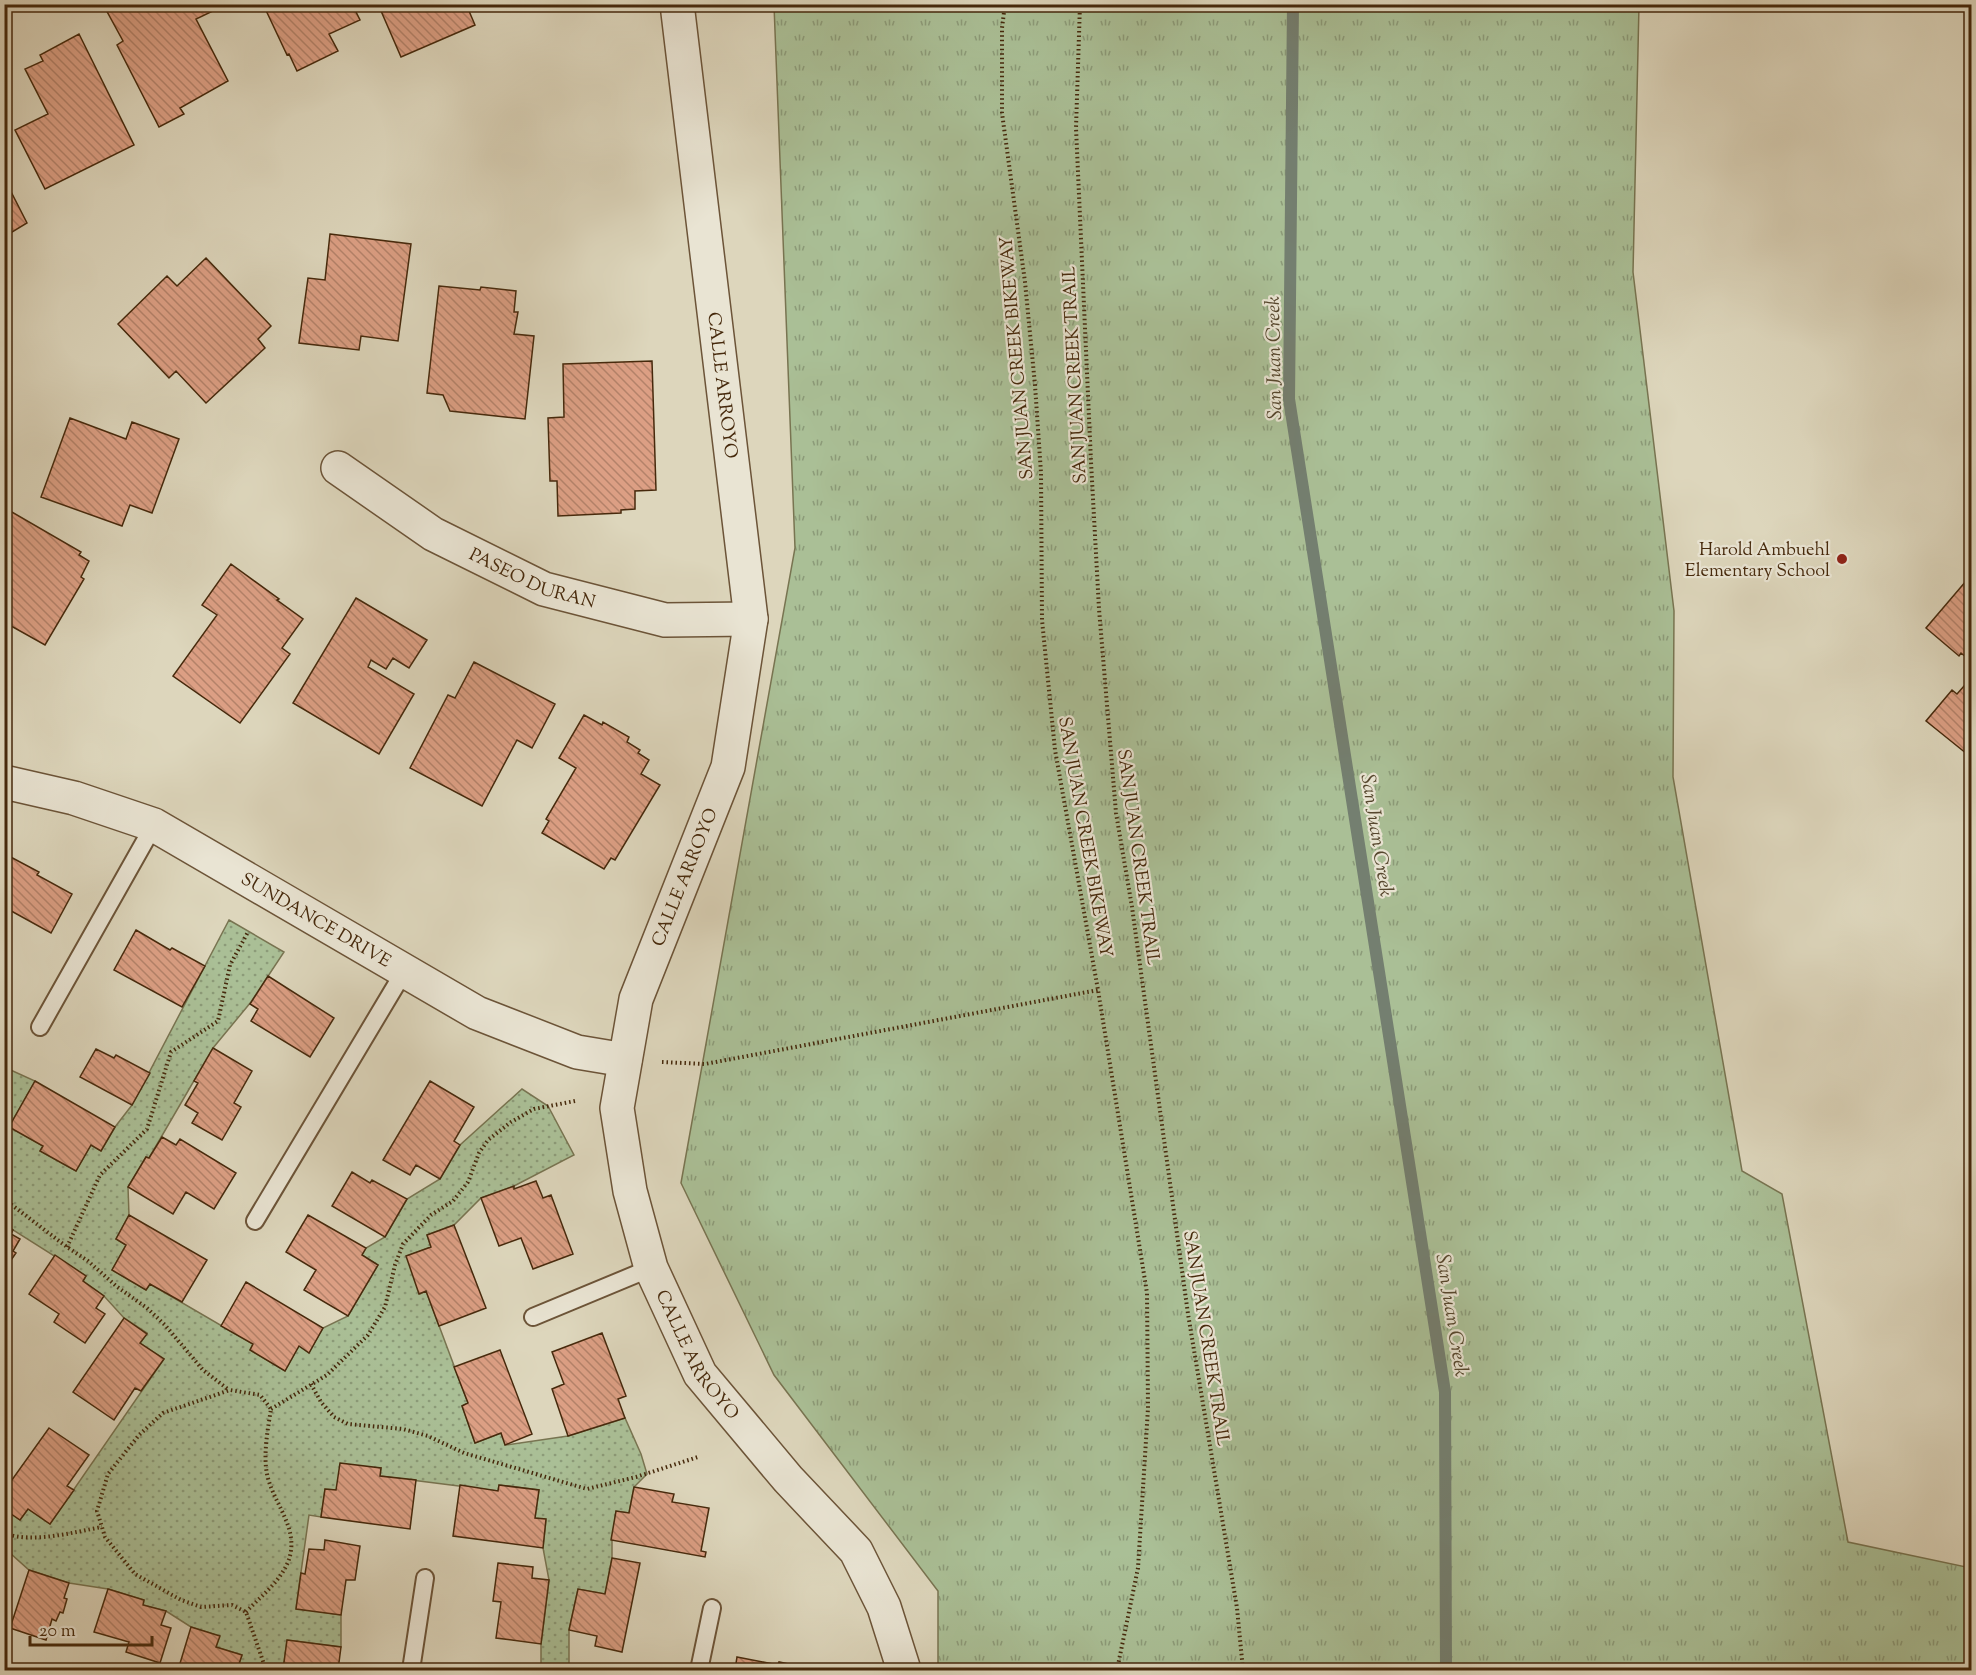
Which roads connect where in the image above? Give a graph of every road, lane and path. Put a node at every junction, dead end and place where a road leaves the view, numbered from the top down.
1 (677, 4) edge
2 (1005, 4) edge
3 (1080, 4) edge
4 (338, 468) dead end
5 (751, 619) junction
6 (4, 782) edge
7 (154, 825) junction
8 (248, 932) dead end
9 (405, 970) junction
10 (1098, 990) junction
11 (40, 1027) dead end
12 (625, 1060) junction
13 (575, 1101) dead end
14 (4, 1199) edge
15 (255, 1221) dead end
16 (67, 1247) junction
17 (651, 1268) junction
18 (532, 1317) dead end
19 (311, 1384) junction
20 (230, 1390) junction
21 (271, 1409) junction
22 (698, 1457) dead end
23 (102, 1527) junction
24 (4, 1533) edge
25 (425, 1578) dead end
26 (711, 1608) dead end
27 (246, 1612) junction
28 (266, 1671) edge
29 (411, 1671) edge
30 (699, 1671) edge
31 (902, 1671) edge
32 (1117, 1671) edge
33 (1243, 1671) edge

1 - 5 street, CALLE ARROYO
2 - 10 path, SAN JUAN CREEK BIKEWAY
3 - 33 path, SAN JUAN CREEK TRAIL
4 - 5 street, PASEO DURAN
5 - 12 street, CALLE ARROYO
6 - 7 street, SUNDANCE DRIVE
7 - 9 street, SUNDANCE DRIVE
7 - 11 lane
8 - 16 path
9 - 12 street, SUNDANCE DRIVE
9 - 15 lane
10 - 12 path
10 - 32 path, SAN JUAN CREEK BIKEWAY
12 - 17 street, CALLE ARROYO
13 - 19 path
14 - 16 path
16 - 20 path
17 - 18 lane
17 - 31 street, CALLE ARROYO
19 - 21 path
19 - 22 path
20 - 21 path
20 - 23 path
21 - 27 path
23 - 24 path
23 - 27 path
25 - 29 lane
26 - 30 lane
27 - 28 path

